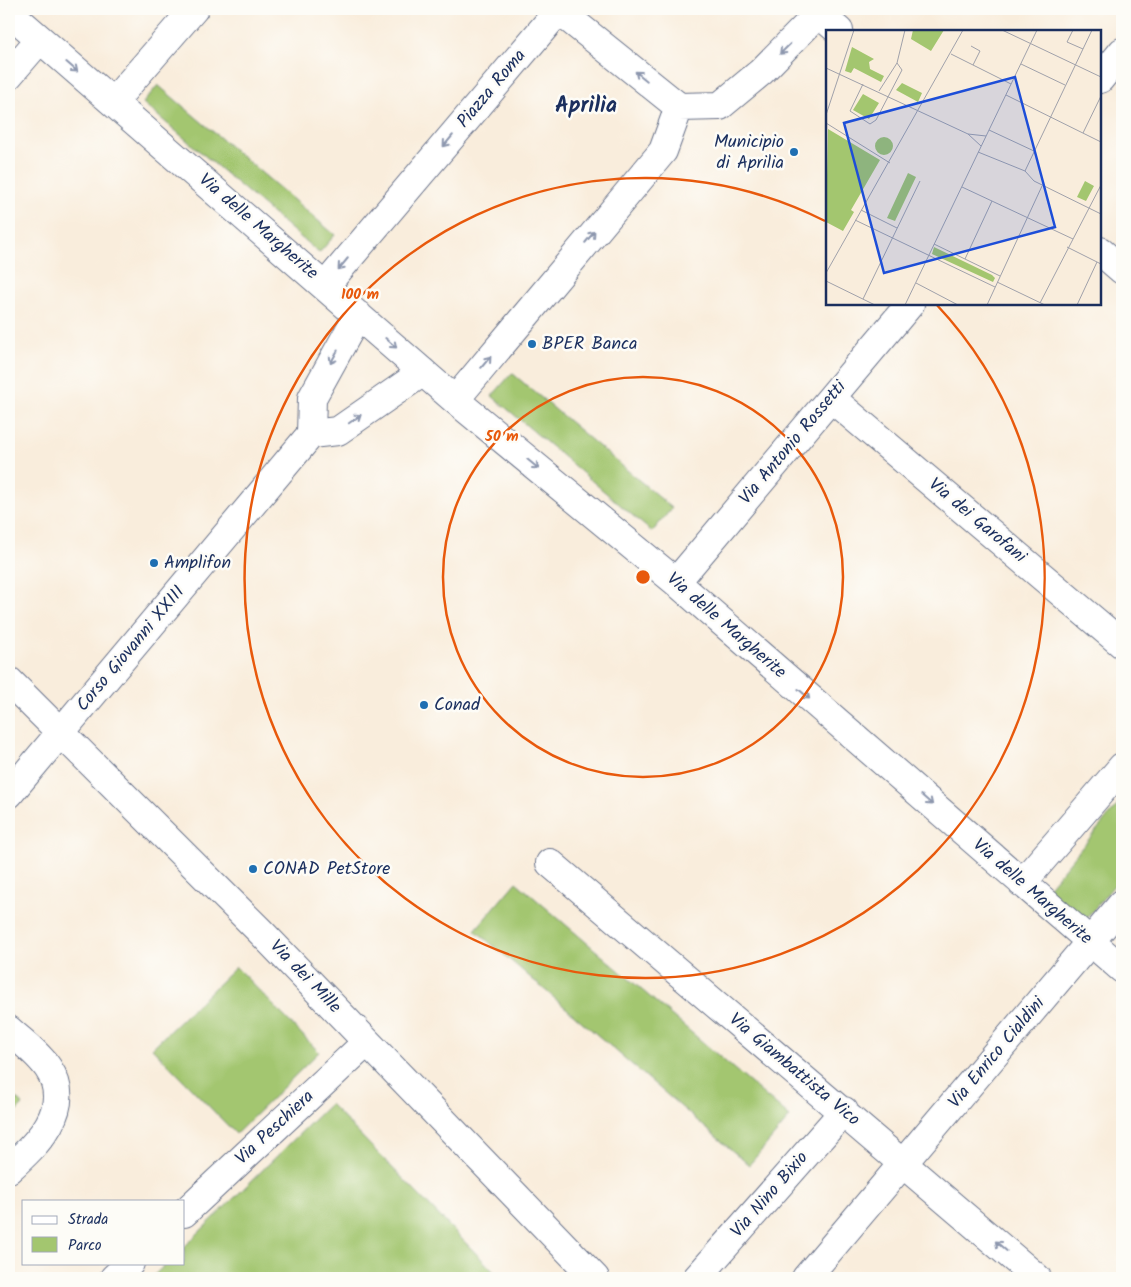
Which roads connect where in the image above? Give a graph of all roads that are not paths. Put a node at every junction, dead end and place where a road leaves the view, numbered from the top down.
1 (194, 9) edge
2 (558, 9) edge
3 (9, 12) edge
4 (827, 18) edge
5 (40, 39) junction
6 (1122, 52) edge
7 (9, 75) edge
8 (1101, 78) edge
9 (113, 102) junction
10 (679, 107) junction
11 (1101, 252) edge
12 (1122, 270) edge
13 (326, 285) junction
14 (909, 305) edge
15 (358, 314) junction
16 (423, 372) junction
17 (831, 398) junction
18 (455, 400) junction
19 (311, 434) junction
20 (676, 582) junction
21 (1122, 644) edge
22 (9, 681) edge
23 (61, 733) junction
24 (1122, 767) edge
25 (9, 794) edge
26 (550, 863) dead end
27 (1022, 883) junction
28 (1122, 904) edge
29 (1090, 942) junction
30 (1122, 969) edge
31 (9, 1030) edge
32 (367, 1042) junction
33 (844, 1112) junction
34 (905, 1164) junction
35 (9, 1169) edge
36 (185, 1212) edge
37 (129, 1264) edge
38 (114, 1278) edge
39 (595, 1278) edge
40 (697, 1278) edge
41 (806, 1278) edge
42 (1037, 1278) edge

1 - 9 street
10 -> 2 street, Piazza Roma
2 -> 13 street, Piazza Roma
3 - 5 street, Via delle Margherite
4 -> 10 street
5 - 7 street
5 -> 9 street, Via delle Margherite
6 - 8 street
9 - 13 street, Via delle Margherite
18 -> 10 street
11 - 12 street
13 - 15 street, Via delle Margherite
14 - 17 street, Via Antonio Rossetti
15 -> 16 street, Via delle Margherite
15 -> 19 street
16 - 18 street, Via delle Margherite
19 -> 16 street
17 - 20 street, Via Antonio Rossetti
17 - 21 street, Via dei Garofani
18 -> 20 street, Via delle Margherite
19 - 23 street, Corso Giovanni XXIII
20 -> 27 street, Via delle Margherite
22 - 23 street, Via dei Mille
23 - 25 street, Corso Giovanni XXIII
23 - 32 street, Via dei Mille
24 - 27 street
26 - 33 street, Via Giambattista Vico
27 - 29 street, Via delle Margherite
28 - 29 street, Via Enrico Cialdini
29 - 30 street, Via delle Margherite
29 - 34 street, Via Enrico Cialdini
31 - 35 street
32 - 36 street, Via Peschiera
32 - 39 street, Via dei Mille
33 - 34 street, Via Giambattista Vico
33 - 40 street, Via Nino Bixio
34 - 41 street
42 -> 34 street, Via Giambattista Vico
37 - 38 street

